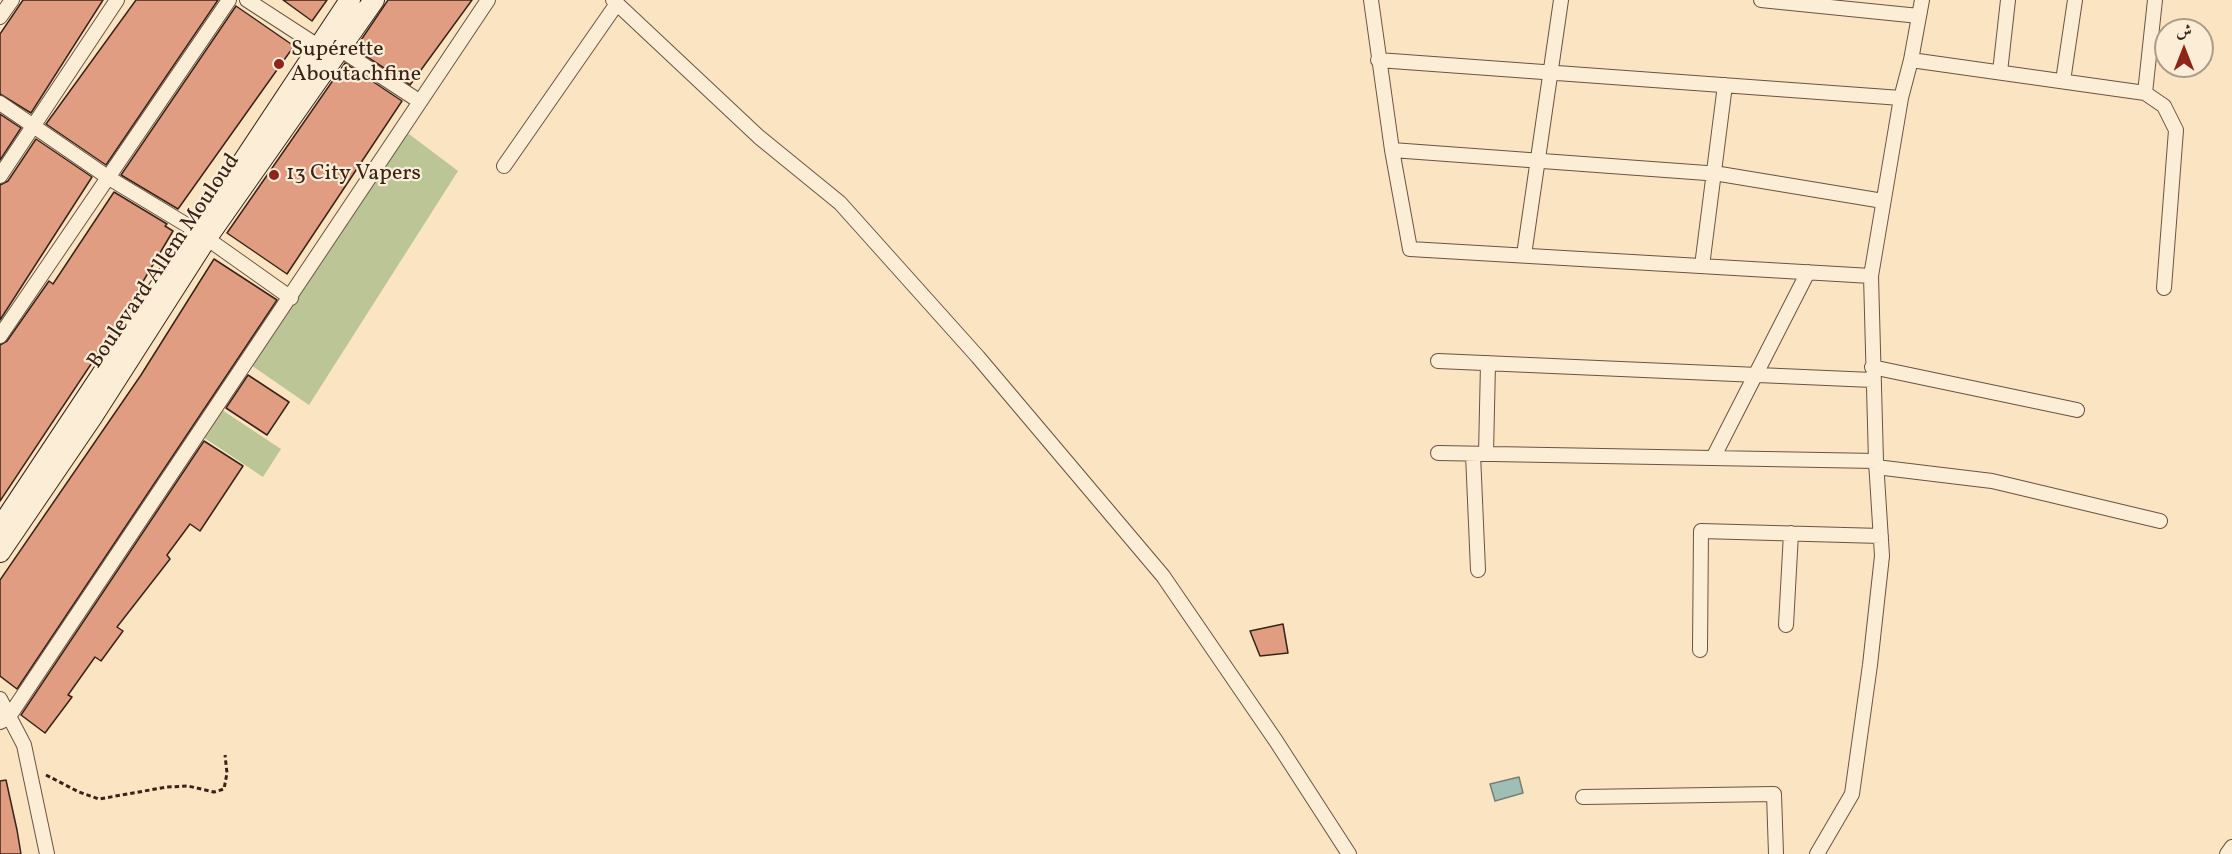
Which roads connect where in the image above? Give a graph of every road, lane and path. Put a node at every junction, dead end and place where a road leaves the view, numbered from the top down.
1 (12, 0) edge
2 (117, 0) edge
3 (229, 0) edge
4 (247, 0) edge
5 (350, 0) edge
6 (374, 0) edge
7 (488, 0) edge
8 (1371, 0) edge
9 (1561, 0) edge
10 (1761, 0) edge
11 (1922, 0) edge
12 (2008, 0) edge
13 (2075, 0) edge
14 (2155, 0) edge
15 (614, 3) edge
16 (1919, 16) junction
17 (0, 17) edge
18 (318, 46) junction
19 (340, 50) junction
20 (1378, 60) junction
21 (1911, 60) junction
22 (2000, 72) junction
23 (1550, 73) junction
24 (2063, 81) junction
25 (1725, 85) junction
26 (2145, 93) junction
27 (1901, 98) junction
28 (419, 101) junction
29 (0, 104) edge
30 (33, 126) junction
31 (1392, 150) junction
32 (1538, 161) junction
33 (504, 166) dead end
34 (1714, 174) junction
35 (0, 176) edge
36 (109, 178) junction
37 (1883, 201) junction
38 (200, 234) junction
39 (1524, 255) junction
40 (1702, 266) junction
41 (1808, 272) junction
42 (1871, 276) junction
43 (2164, 288) dead end
44 (291, 298) junction
45 (0, 336) edge
46 (1438, 361) dead end
47 (1488, 363) junction
48 (1872, 374) junction
49 (1756, 375) junction
50 (2077, 410) dead end
51 (1438, 453) dead end
52 (1479, 454) junction
53 (1713, 458) junction
54 (1876, 464) junction
55 (2160, 521) dead end
56 (0, 528) edge
57 (1791, 533) junction
58 (1881, 536) junction
59 (0, 552) edge
60 (1478, 570) dead end
61 (1786, 625) dead end
62 (1700, 650) dead end
63 (0, 699) edge
64 (4, 720) edge
65 (225, 755) dead end
66 (28, 767) junction
67 (1583, 797) dead end
68 (2232, 847) edge
69 (47, 854) edge
70 (1349, 854) edge
71 (1776, 854) edge
72 (1817, 854) edge
73 (2227, 854) edge

1 - 17 street
2 - 30 street
3 - 36 street
4 - 18 street
5 - 18 main road, Boulevard Allem Mouloud
6 - 19 main road, Boulevard Allem Mouloud
7 - 28 street
8 - 20 street
9 - 23 street
10 - 16 street
11 - 16 street
12 - 22 street
13 - 24 street
14 - 26 street
15 - 33 street
15 - 70 street
16 - 21 street
18 - 19 street
18 - 38 main road, Boulevard Allem Mouloud
19 - 28 street
19 - 38 main road, Boulevard Allem Mouloud
20 - 23 street
20 - 31 street
21 - 22 street
21 - 27 street
22 - 24 street
23 - 25 street
23 - 32 street
24 - 26 street
25 - 27 street
25 - 34 street
26 - 43 street
27 - 37 street
28 - 44 street
29 - 30 street
30 - 35 street
30 - 36 street
31 - 32 street
31 - 39 street
32 - 34 street
32 - 39 street
34 - 37 street
34 - 40 street
36 - 38 street
36 - 45 street
37 - 42 street
38 - 44 street
38 - 56 main road, Boulevard Allem Mouloud
38 - 59 main road, Boulevard Allem Mouloud
39 - 40 street
40 - 41 street
41 - 42 street
41 - 49 street
42 - 48 street
44 - 64 street
46 - 47 street
47 - 49 street
47 - 52 street
48 - 49 street
48 - 50 street
48 - 54 street
49 - 53 street
51 - 52 street
52 - 53 street
52 - 60 street
53 - 54 street
54 - 55 street
54 - 58 street
57 - 58 street
57 - 61 street
57 - 62 street
58 - 72 street
63 - 64 street
64 - 66 street
65 - 66 path
66 - 69 street
67 - 71 street
68 - 73 street

